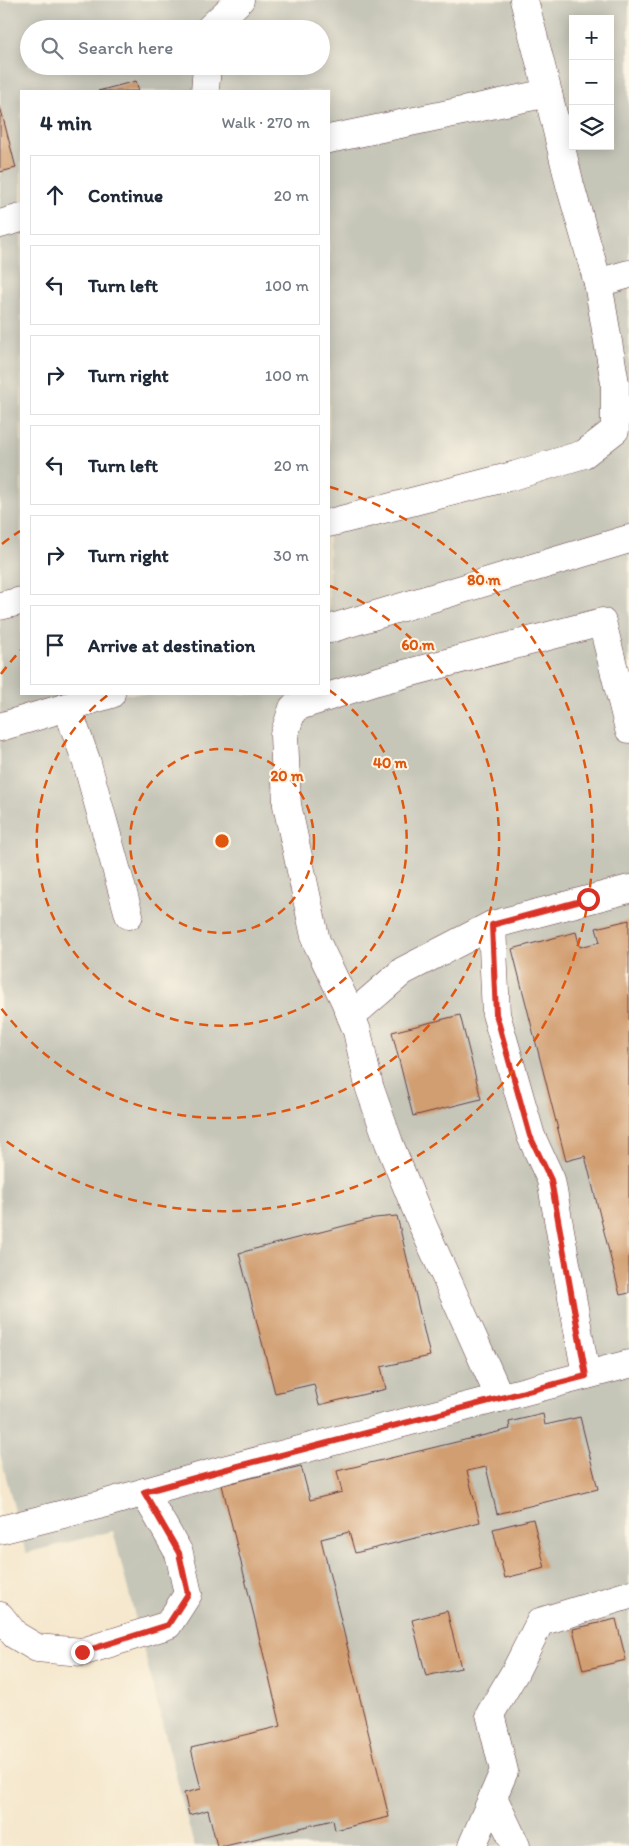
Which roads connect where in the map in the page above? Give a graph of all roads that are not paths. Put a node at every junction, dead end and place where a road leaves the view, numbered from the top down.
1 (240, 0) edge
2 (524, 0) edge
3 (219, 20) edge
4 (206, 75) edge
5 (205, 90) edge
6 (548, 93) junction
7 (330, 139) edge
8 (20, 218) edge
9 (0, 224) edge
10 (629, 274) edge
11 (598, 284) junction
12 (330, 523) edge
13 (629, 539) edge
14 (20, 601) edge
15 (0, 606) edge
16 (330, 629) edge
17 (108, 695) edge
18 (67, 707) junction
19 (0, 727) edge
20 (629, 729) edge
21 (629, 889) edge
22 (129, 915) dead end
23 (492, 925) junction
24 (351, 1016) junction
25 (629, 1364) edge
26 (586, 1376) junction
27 (500, 1398) junction
28 (144, 1492) junction
29 (0, 1530) edge
30 (629, 1595) edge
31 (0, 1616) edge
32 (493, 1796) junction
33 (472, 1846) edge
34 (516, 1846) edge

1 - 3 street
2 - 6 street
4 - 5 street
6 - 7 street
6 - 11 street
8 - 9 street
10 - 11 street
11 - 12 street
13 - 16 street
14 - 15 street
17 - 18 street
18 - 19 street
18 - 22 street
20 - 24 street
21 - 23 street
23 - 24 street
23 - 26 street
24 - 27 street
25 - 26 street
26 - 27 street
27 - 28 street
28 - 29 street
28 - 31 street
30 - 32 street
32 - 33 street
32 - 34 street

